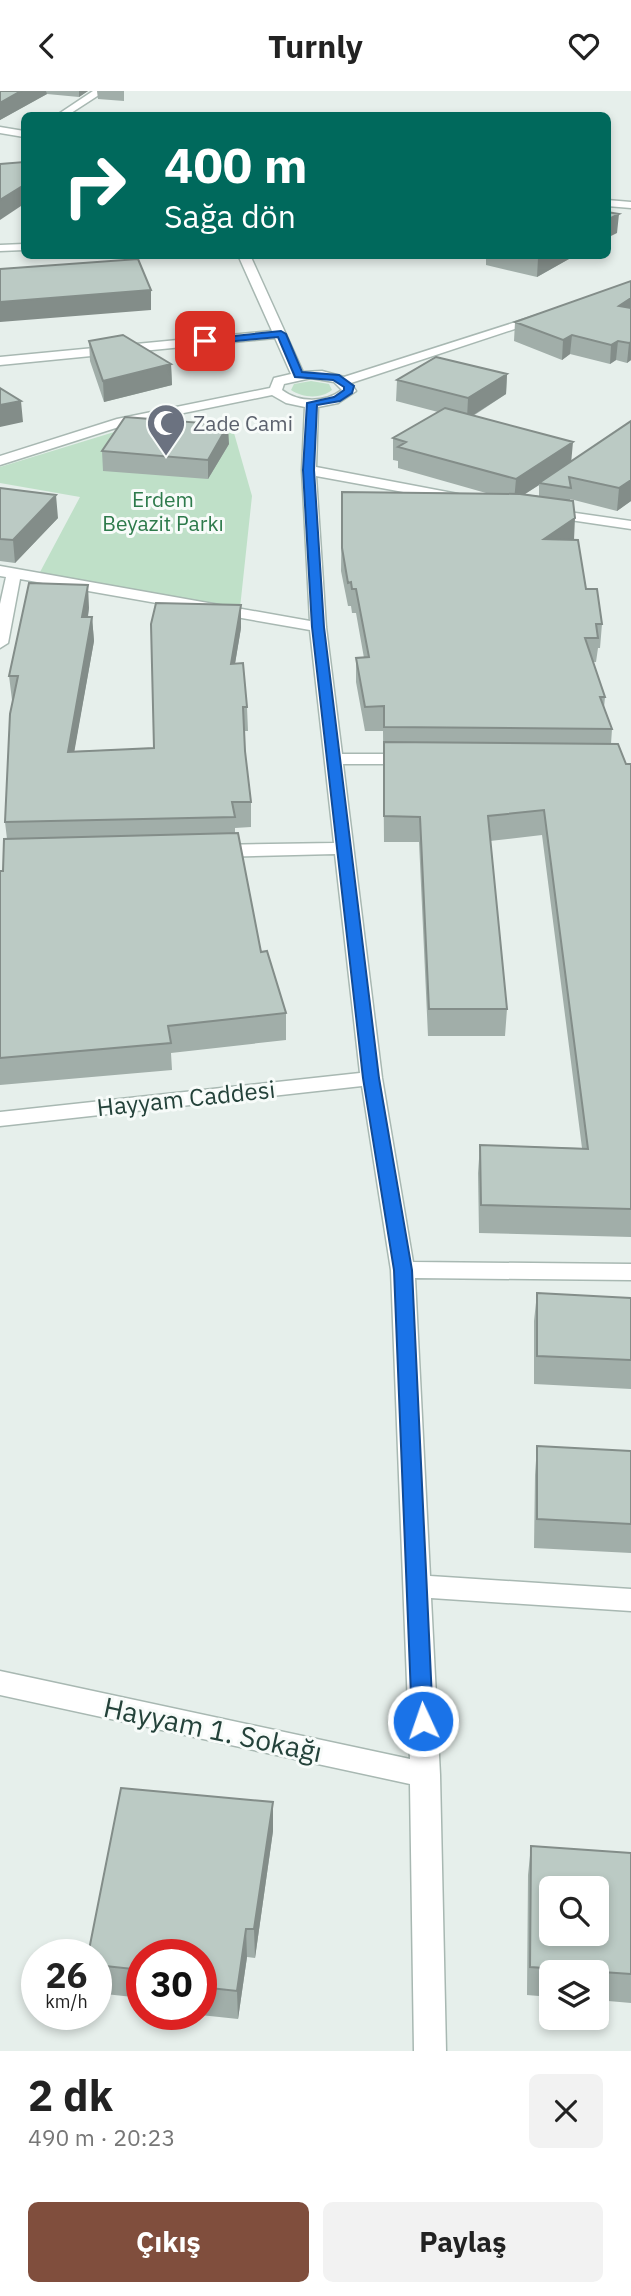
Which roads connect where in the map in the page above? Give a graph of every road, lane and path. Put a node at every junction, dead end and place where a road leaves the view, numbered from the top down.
1 (100, 91) edge
2 (67, 112) edge
3 (0, 130) edge
4 (21, 134) edge
5 (611, 203) edge
6 (631, 205) edge
7 (21, 247) edge
8 (0, 248) edge
9 (246, 259) edge
10 (552, 314) edge
11 (281, 334) junction
12 (0, 361) edge
13 (298, 375) junction
14 (344, 381) junction
15 (275, 391) junction
16 (312, 403) junction
17 (0, 461) edge
18 (309, 470) junction
19 (479, 502) edge
20 (531, 510) edge
21 (631, 525) edge
22 (7, 572) edge
23 (318, 627) junction
24 (0, 643) edge
25 (332, 759) junction
26 (427, 759) edge
27 (345, 848) junction
28 (193, 852) edge
29 (371, 1078) junction
30 (0, 1119) edge
31 (403, 1270) junction
32 (631, 1272) edge
33 (416, 1586) junction
34 (631, 1600) edge
35 (0, 1683) edge
36 (425, 1775) junction
37 (430, 2051) edge

1 - 2 street
3 - 4 street
5 - 6 street
7 - 8 street
9 - 11 street
10 - 14 street
11 - 12 street
11 - 13 street
13 - 14 street
13 - 15 street
14 - 16 street
15 - 16 street
15 - 17 street
16 - 18 street
18 - 19 street
18 - 23 street
20 - 21 street
22 - 23 street
22 - 24 street
23 - 25 street
25 - 26 street
25 - 27 street
27 - 28 street
27 - 29 street
29 - 30 street, Hayyam Caddesi
29 - 31 street
31 - 32 street
31 - 33 street
33 - 34 street
33 - 36 street
35 - 36 street, Hayyam 1. Sokağı
36 - 37 street

